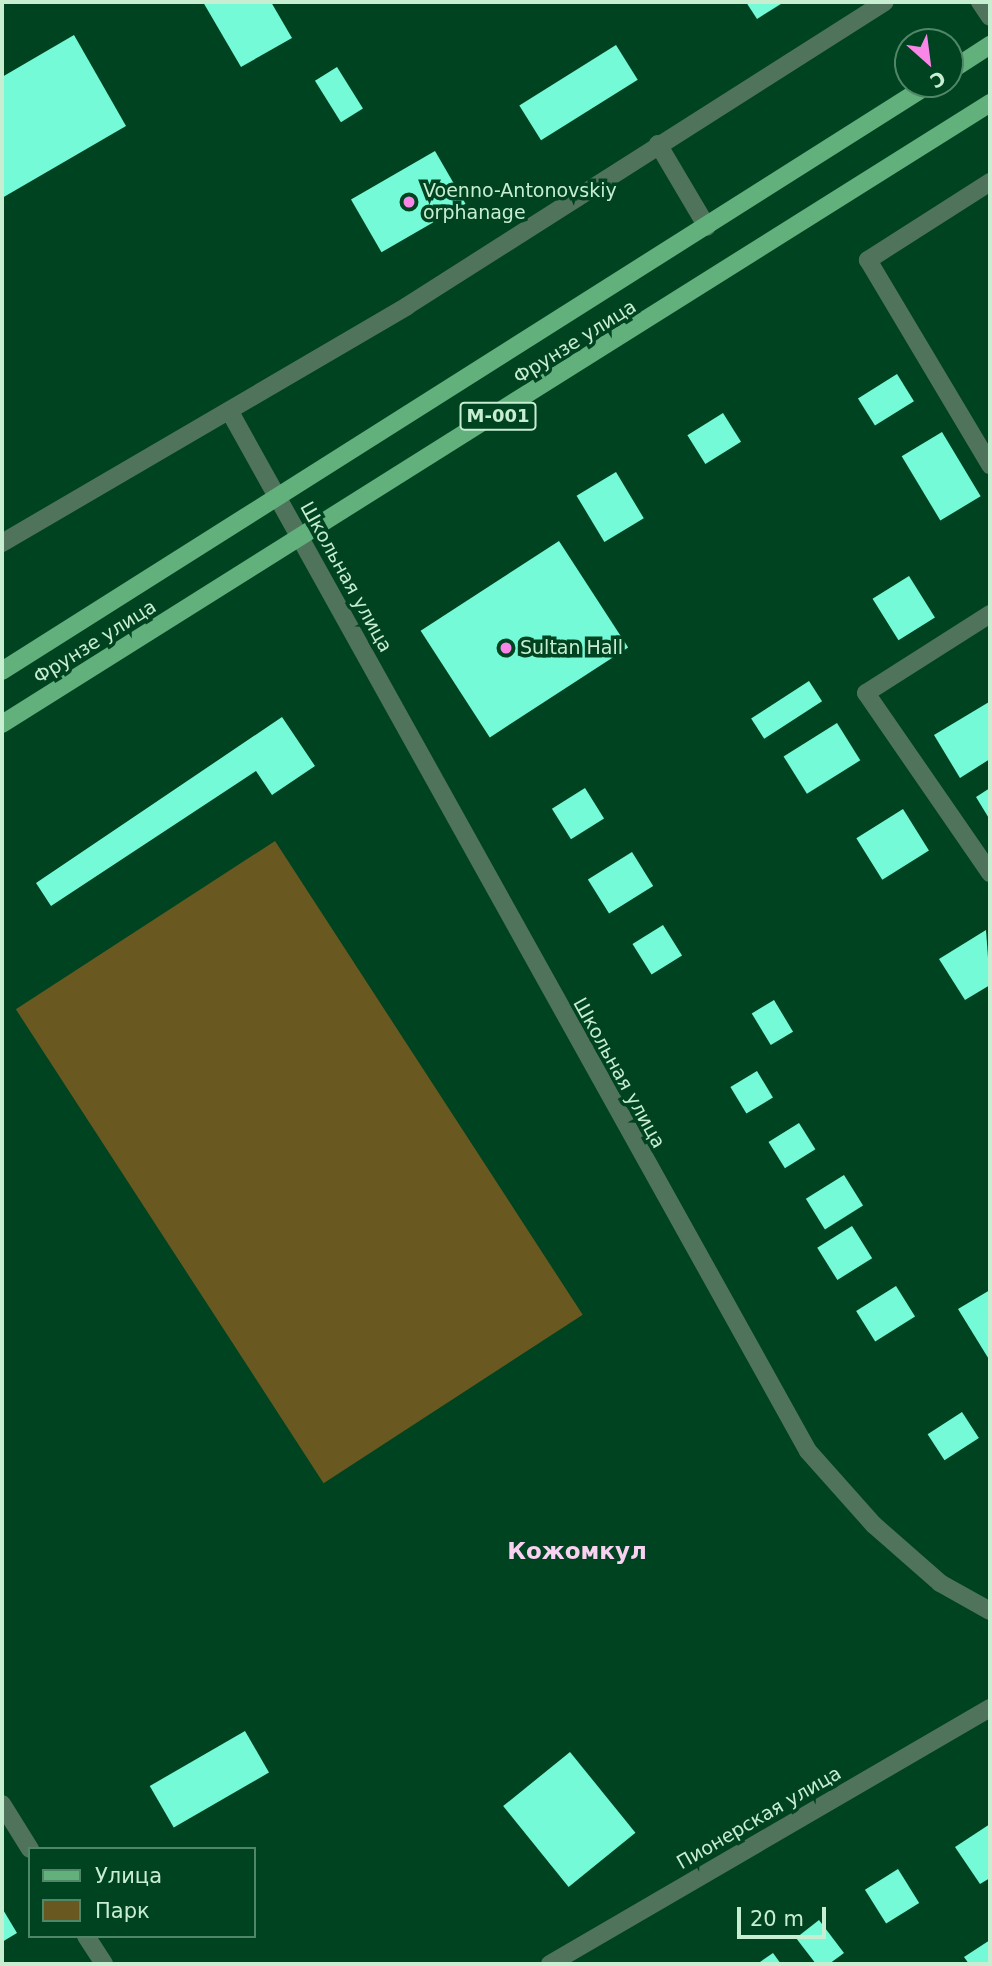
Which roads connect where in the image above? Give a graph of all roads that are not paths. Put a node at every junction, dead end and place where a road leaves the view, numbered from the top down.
1 (884, 2) edge
2 (980, 2) edge
3 (990, 17) edge
4 (990, 45) edge
5 (964, 62) edge
6 (908, 98) edge
7 (990, 103) edge
8 (658, 144) junction
9 (990, 182) edge
10 (708, 227) junction
11 (230, 412) junction
12 (990, 465) edge
13 (279, 500) junction
14 (301, 540) junction
15 (2, 543) edge
16 (990, 614) edge
17 (2, 671) edge
18 (2, 724) edge
19 (990, 873) edge
20 (990, 1611) edge
21 (990, 1707) edge
22 (2, 1804) edge
23 (29, 1847) edge
24 (87, 1938) edge
25 (104, 1964) edge
26 (550, 1964) edge

1 - 8 street
2 - 3 street
4 - 5 main road
6 - 10 main road, Фрунзе улица / M-001
7 - 14 main road, Фрунзе улица / M-001
8 - 10 street
8 - 11 street
9 - 12 street
10 - 13 main road, Фрунзе улица / M-001
11 - 13 street, Школьная улица
11 - 15 street
13 - 14 street, Школьная улица
13 - 17 main road, Фрунзе улица / M-001
14 - 18 main road, Фрунзе улица / M-001
14 - 20 street, Школьная улица
16 - 19 street
21 - 26 street, Пионерская улица
22 - 23 street
24 - 25 street

